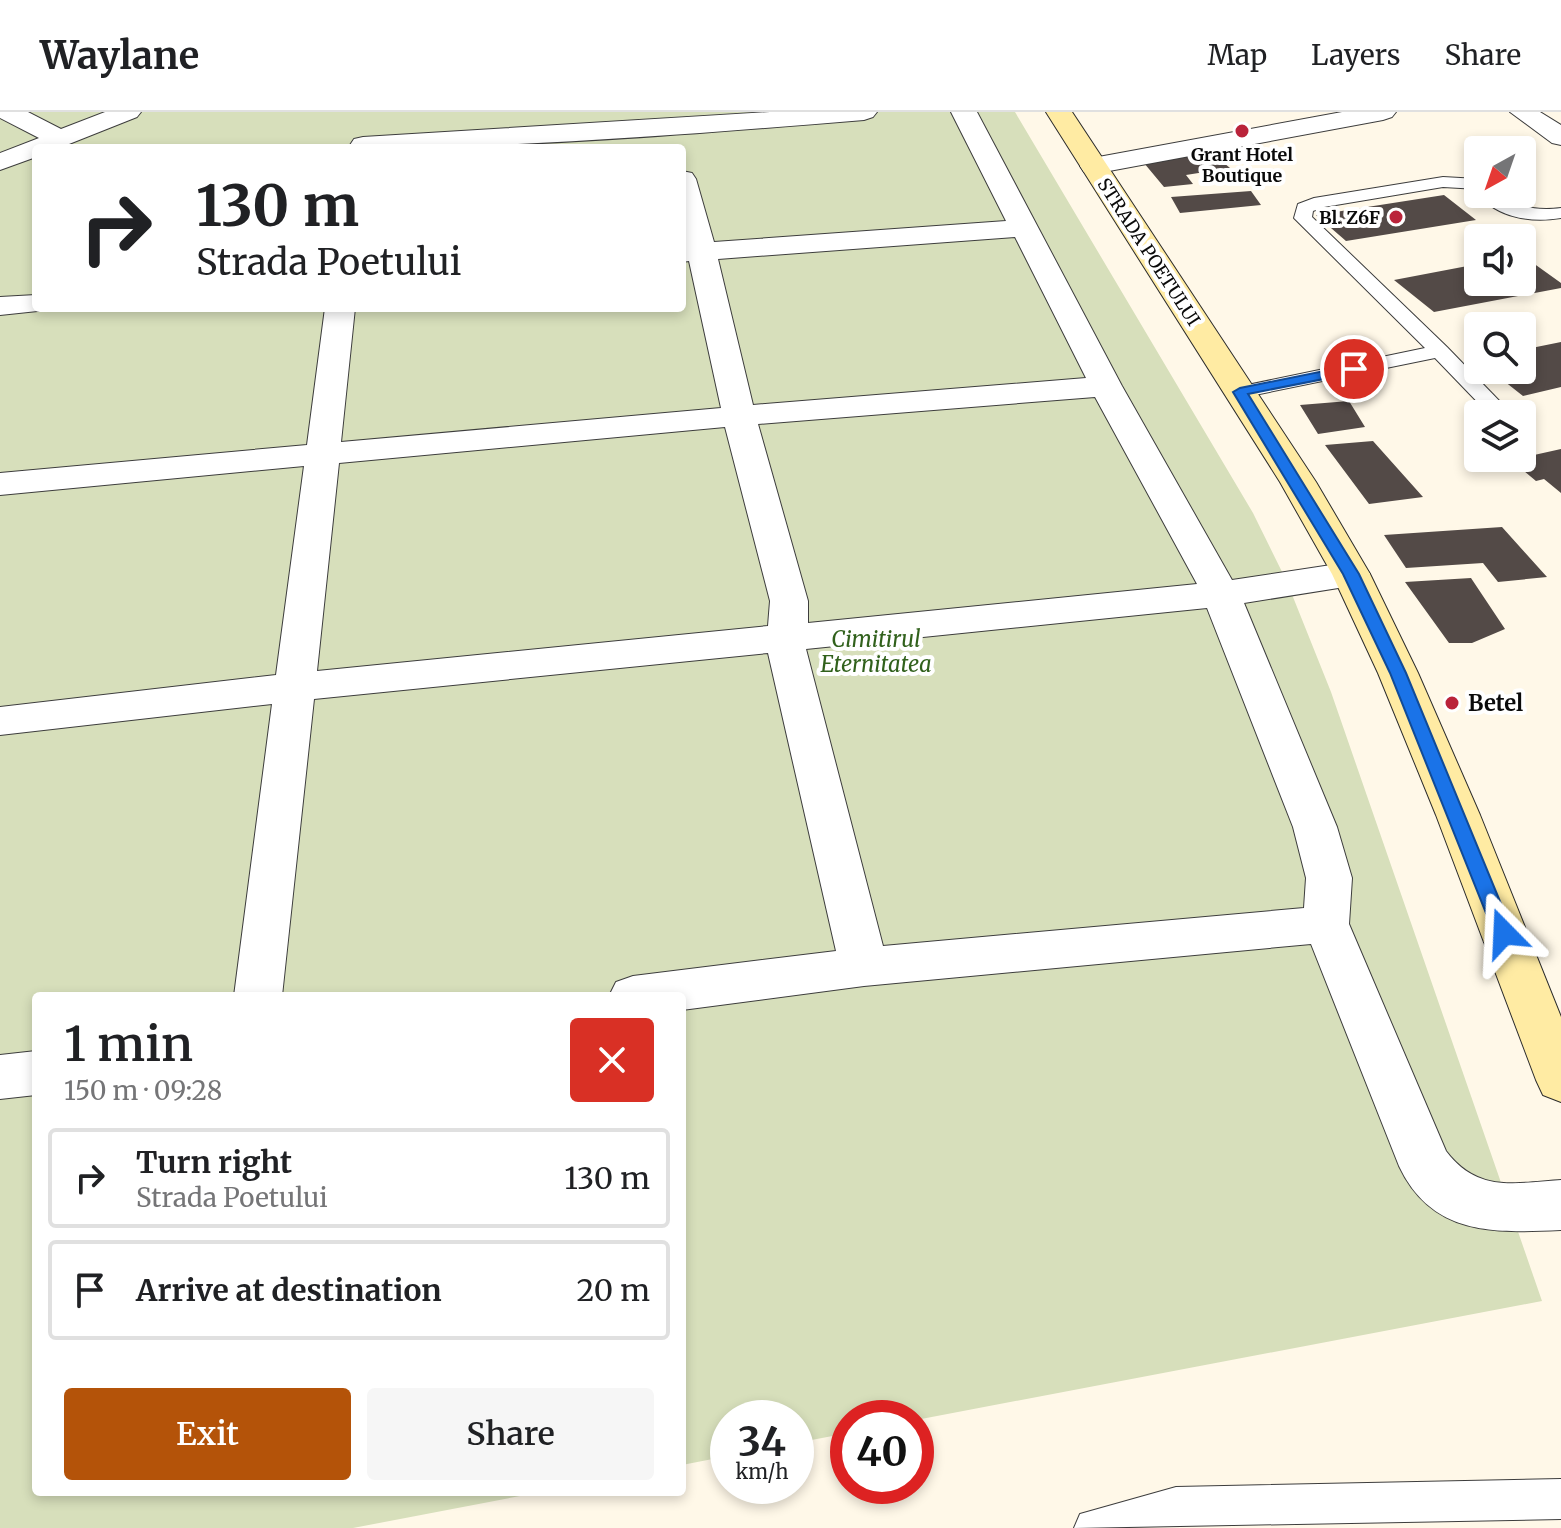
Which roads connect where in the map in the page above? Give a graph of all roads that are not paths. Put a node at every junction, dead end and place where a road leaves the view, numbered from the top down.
1 (8, 112) edge
2 (128, 112) edge
3 (864, 112) edge
4 (964, 112) edge
5 (1059, 112) edge
6 (1376, 112) edge
7 (1383, 112) edge
8 (1523, 112) edge
9 (669, 129) edge
10 (1561, 137) edge
11 (59, 138) junction
12 (364, 139) edge
13 (44, 144) edge
14 (32, 149) edge
15 (0, 162) edge
16 (1093, 166) junction
17 (1464, 183) edge
18 (686, 208) edge
19 (1504, 208) edge
20 (1561, 213) edge
21 (1024, 228) junction
22 (692, 252) edge
23 (32, 304) edge
24 (0, 306) edge
25 (340, 312) edge
26 (1440, 351) junction
27 (1106, 386) junction
28 (1240, 392) junction
29 (1487, 400) edge
30 (739, 416) junction
31 (322, 454) junction
32 (0, 484) edge
33 (1351, 574) junction
34 (1221, 594) junction
35 (784, 639) junction
36 (295, 687) junction
37 (0, 721) edge
38 (1326, 924) junction
39 (864, 967) junction
40 (258, 992) edge
41 (665, 992) edge
42 (32, 1073) edge
43 (0, 1077) edge
44 (1561, 1080) edge
45 (1561, 1205) edge
46 (1561, 1499) edge
47 (1094, 1528) edge

1 - 11 street
2 - 11 street
3 - 9 street
4 - 21 street
5 - 16 street, STRADA POETULUI
6 - 7 street
6 - 16 street
8 - 10 street
9 - 12 street
11 - 13 street
14 - 15 street
16 - 28 street, STRADA POETULUI
17 - 26 lane
18 - 22 street
19 - 20 lane
21 - 22 street
21 - 27 street
22 - 30 street
23 - 24 street
25 - 31 street
26 - 28 lane
26 - 29 lane
27 - 30 street
27 - 34 street
28 - 33 street, STRADA POETULUI
30 - 31 street
30 - 35 street
31 - 32 street
31 - 36 street
33 - 34 street
33 - 44 street, STRADA POETULUI
34 - 35 street
34 - 38 street
35 - 36 street
35 - 39 street
36 - 37 street
36 - 40 street
38 - 39 street
38 - 45 street
39 - 41 street
42 - 43 street
46 - 47 lane

